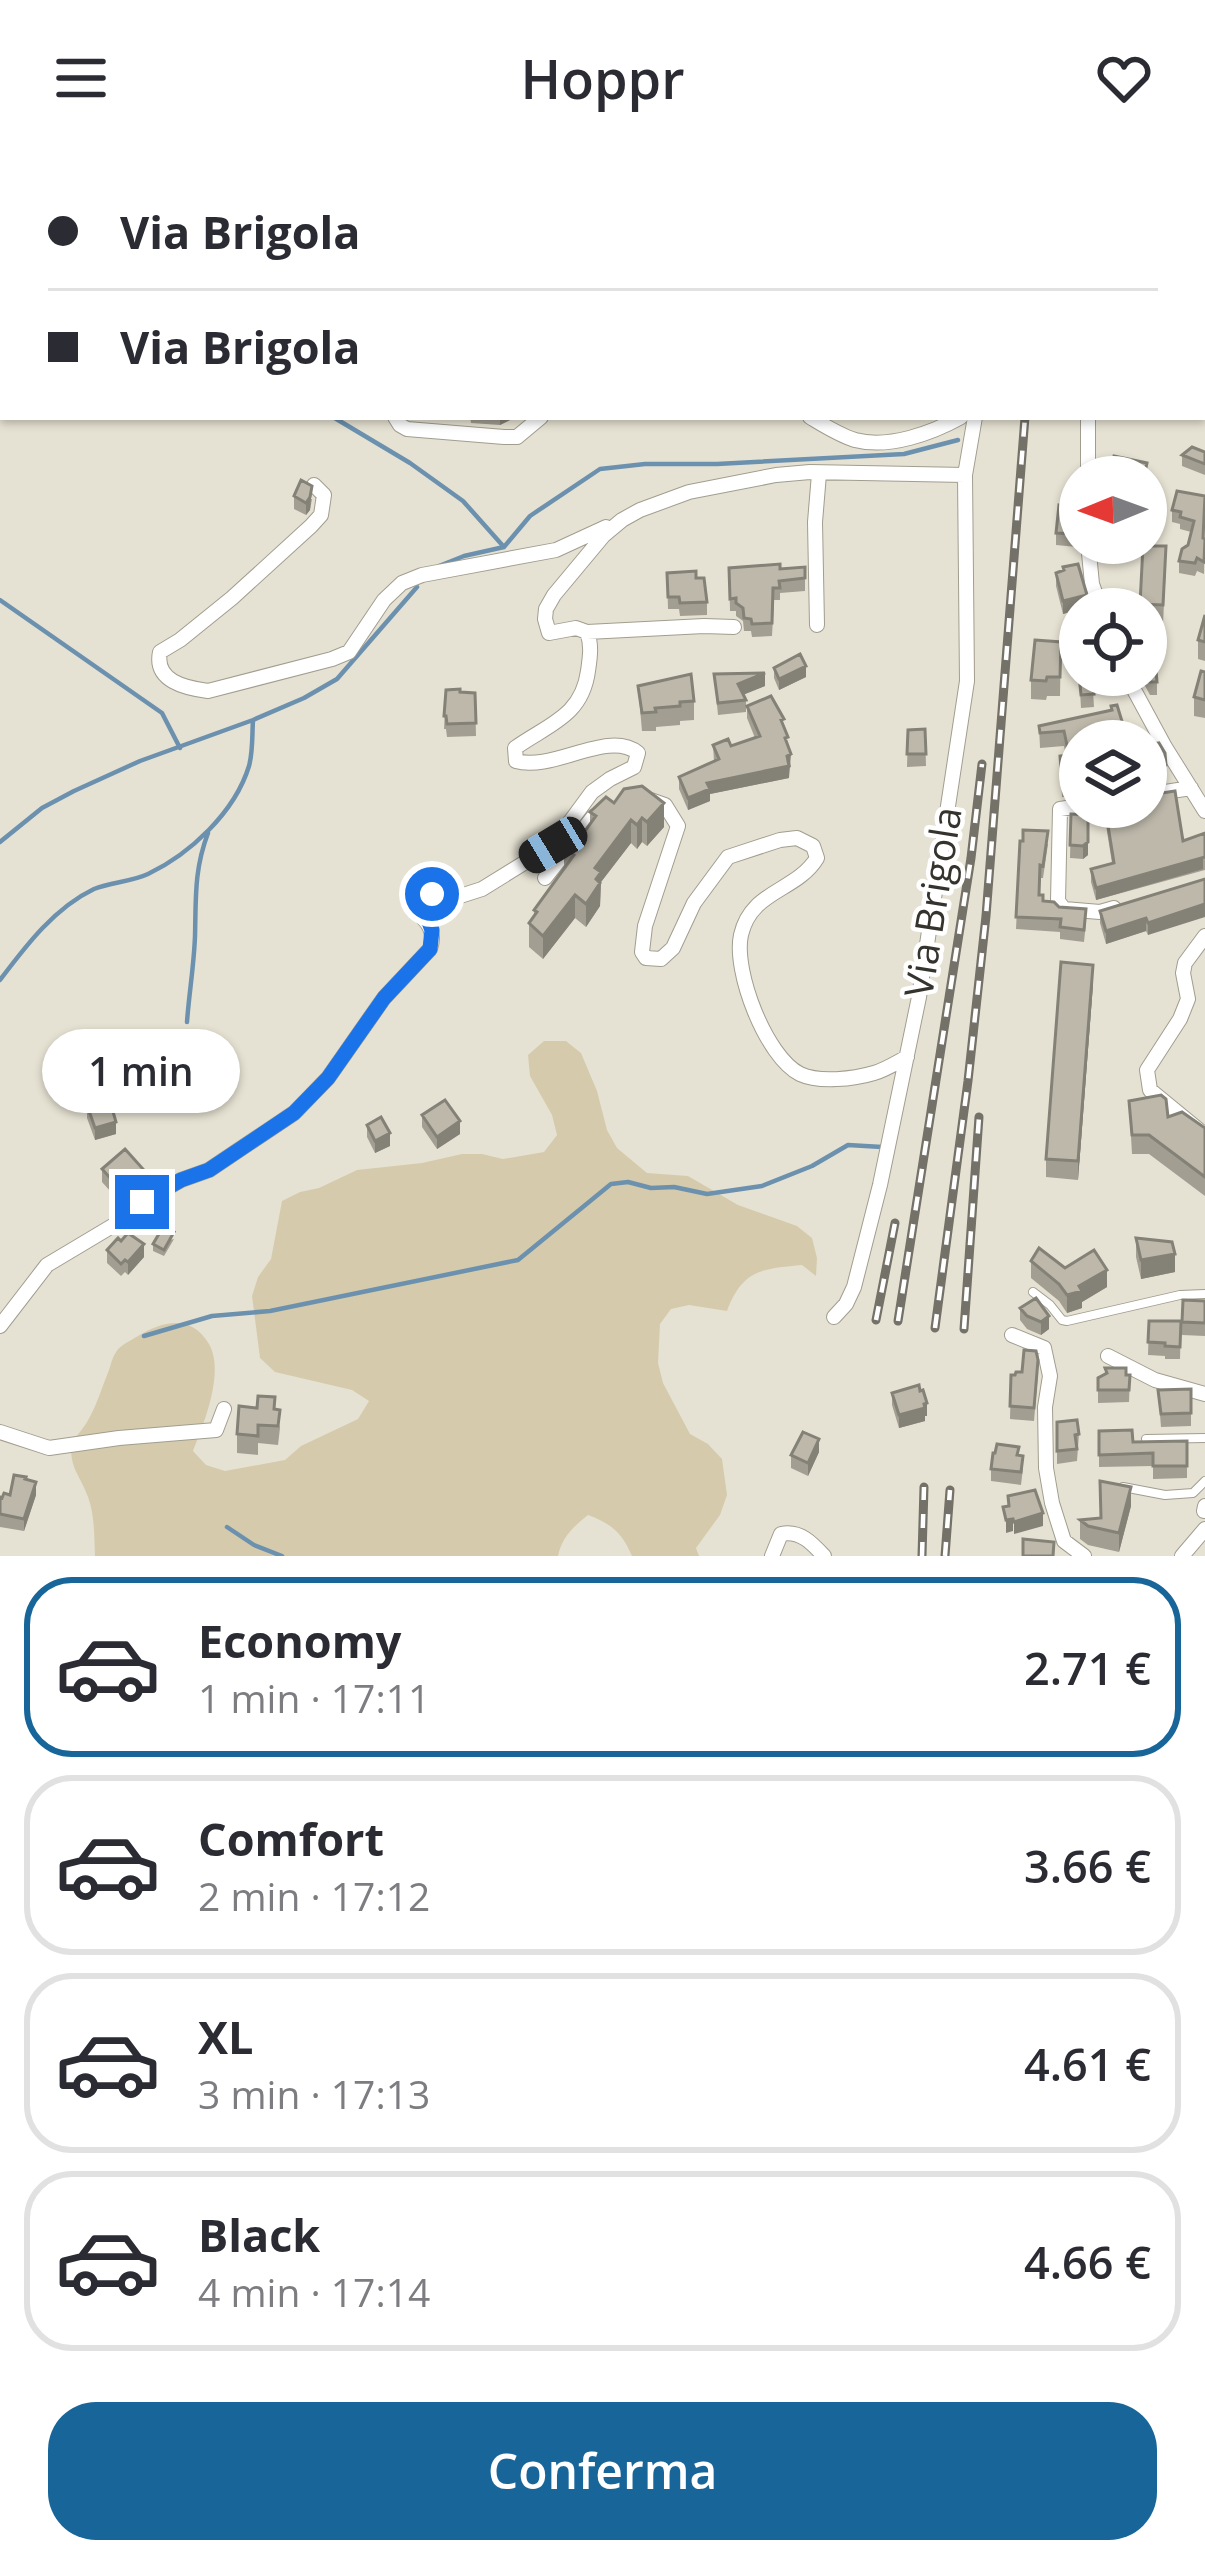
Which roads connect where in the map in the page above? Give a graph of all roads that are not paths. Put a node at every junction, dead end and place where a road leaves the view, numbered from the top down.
1 (397, 420) edge
2 (537, 420) edge
3 (816, 420) edge
4 (954, 420) edge
5 (974, 420) edge
6 (1088, 420) edge
7 (1088, 456) edge
8 (818, 473) junction
9 (965, 475) junction
10 (314, 485) edge
11 (622, 520) junction
12 (817, 625) dead end
13 (734, 627) dead end
14 (587, 632) junction
15 (1137, 696) edge
16 (1191, 788) junction
17 (1167, 792) edge
18 (630, 799) edge
19 (613, 806) edge
20 (1205, 811) edge
21 (1060, 828) edge
22 (545, 878) dead end
23 (1121, 905) edge
24 (1205, 935) edge
25 (907, 1058) junction
26 (1205, 1135) edge
27 (1034, 1292) dead end
28 (1205, 1294) edge
29 (835, 1317) dead end
30 (0, 1326) edge
31 (1012, 1335) dead end
32 (1108, 1356) dead end
33 (1205, 1394) edge
34 (224, 1409) dead end
35 (0, 1432) edge
36 (1205, 1438) edge
37 (1146, 1439) edge
38 (1205, 1481) edge
39 (1109, 1484) edge
40 (1205, 1529) edge
41 (772, 1556) edge
42 (824, 1556) edge
43 (1084, 1556) edge
44 (1182, 1556) edge

1 - 2 street
3 - 4 street
5 - 9 street, Via Brigola
6 - 7 street
8 - 9 street
8 - 11 street
8 - 12 street
9 - 25 street, Via Brigola
10 - 11 street
11 - 14 street
13 - 14 street
14 - 30 street
15 - 16 street
16 - 17 street
16 - 20 street
18 - 25 street
19 - 22 street
21 - 23 street
24 - 26 street
25 - 29 street, Via Brigola
27 - 28 lane
31 - 43 street
32 - 33 street
34 - 35 street
36 - 37 lane
38 - 39 lane
40 - 44 street
41 - 42 street

